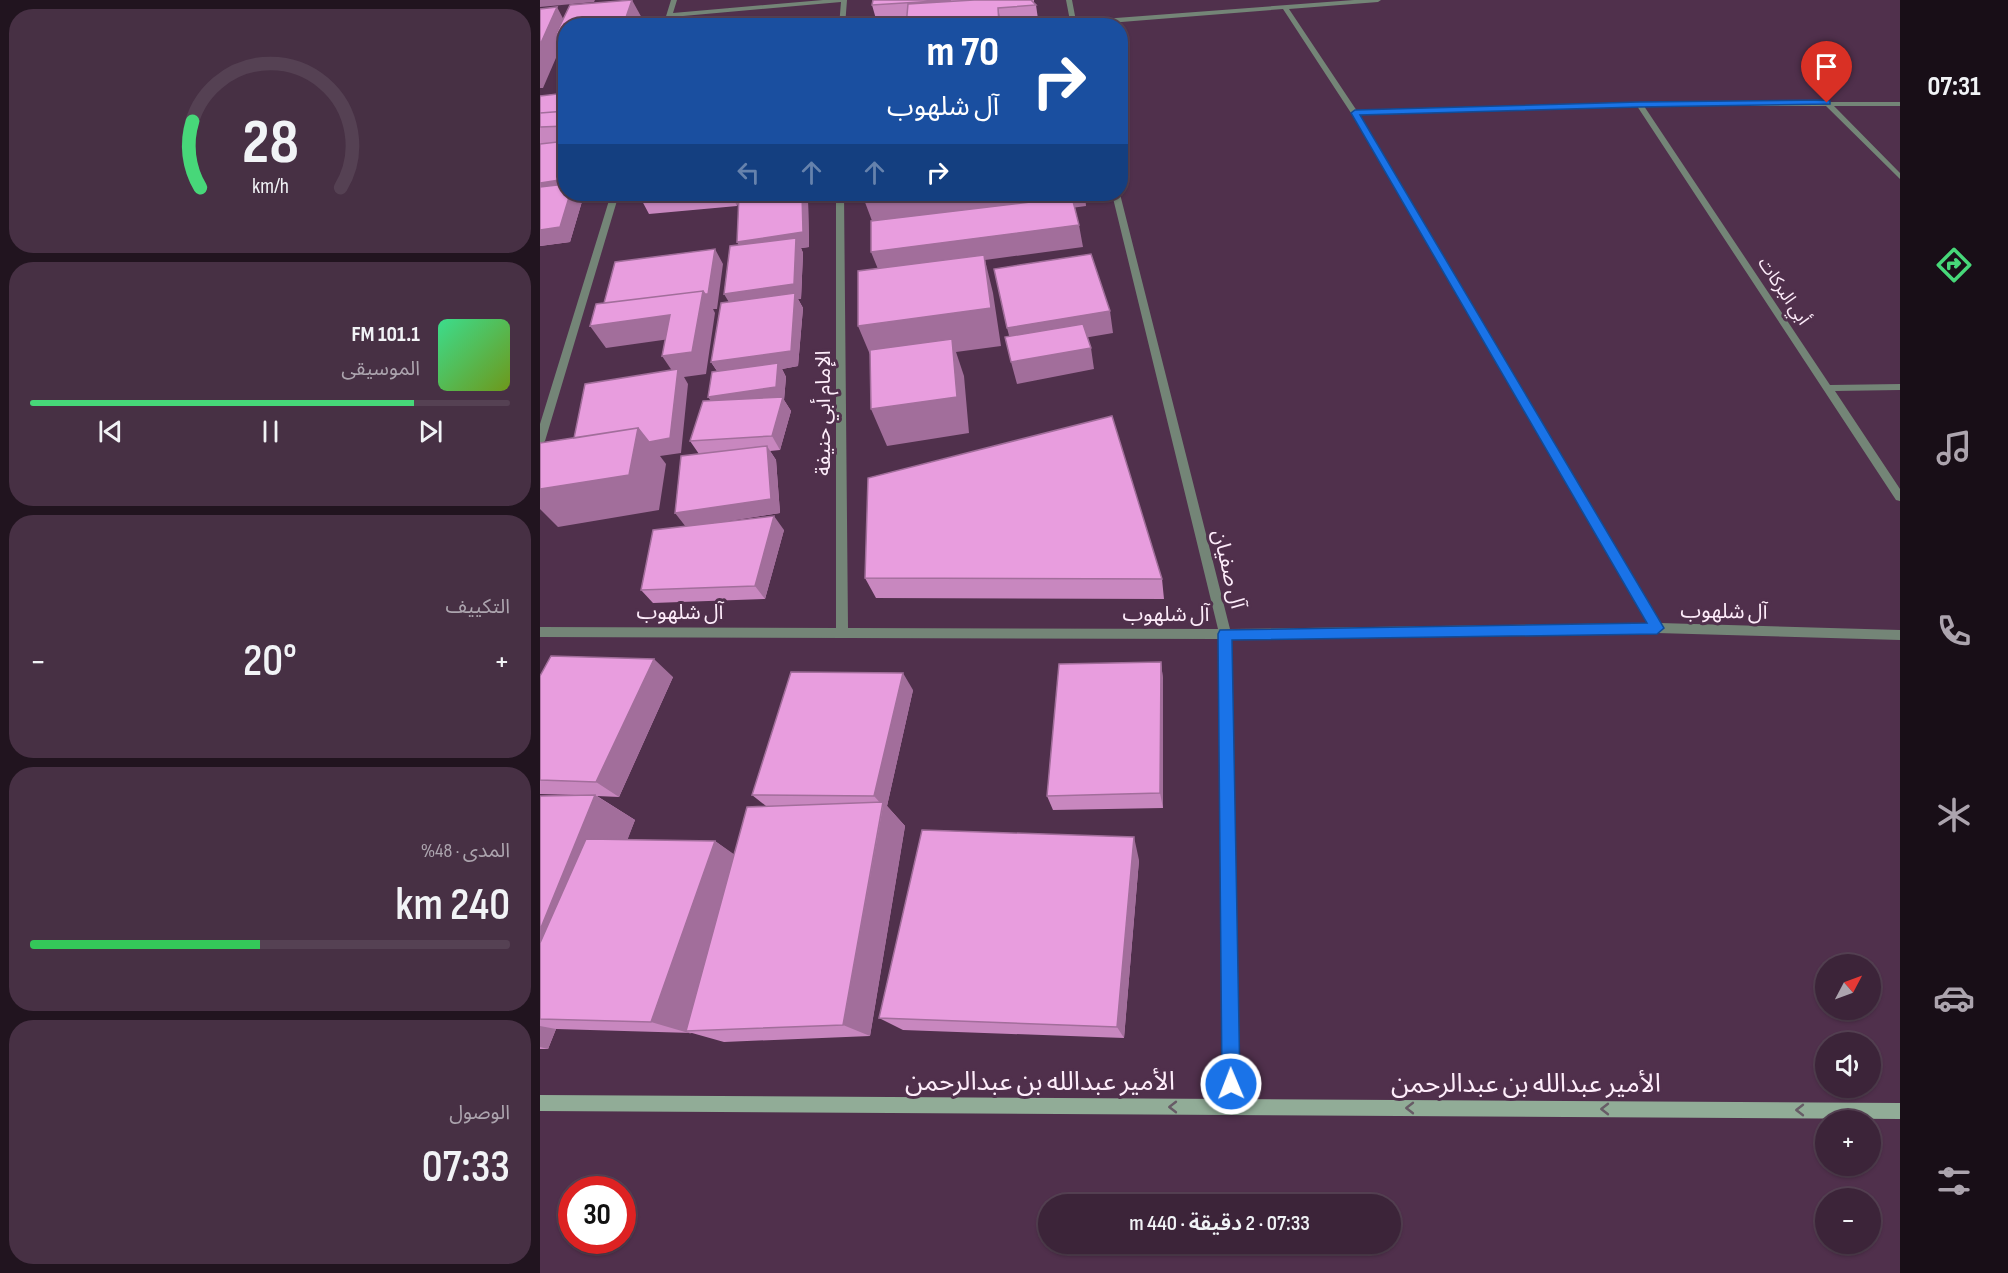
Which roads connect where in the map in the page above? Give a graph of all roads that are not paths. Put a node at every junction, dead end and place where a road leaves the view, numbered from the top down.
1 (674, 0) edge
2 (844, 0) edge
3 (1069, 0) edge
4 (1378, 0) edge
5 (1286, 9) junction
6 (670, 15) junction
7 (669, 18) edge
8 (843, 18) edge
9 (1073, 18) edge
10 (1128, 20) edge
11 (1827, 103) junction
12 (1639, 104) junction
13 (1900, 104) edge
14 (1355, 113) junction
15 (1900, 177) edge
16 (613, 201) edge
17 (840, 201) edge
18 (1118, 201) edge
19 (1900, 387) edge
20 (1829, 388) junction
21 (540, 441) edge
22 (1900, 497) edge
23 (1657, 628) junction
24 (540, 632) edge
25 (842, 632) junction
26 (1225, 634) junction
27 (1900, 635) edge
28 (540, 1103) edge
29 (1231, 1107) junction
30 (1900, 1111) edge

1 - 6 street
2 - 6 street
2 - 8 street
3 - 9 street
4 - 5 street
5 - 10 street
5 - 14 street
6 - 7 street
11 - 12 street
11 - 13 street
11 - 15 street
12 - 14 street
12 - 20 street, أبي البركات
14 - 23 street
16 - 21 street
17 - 25 street, الإمام أبي حنيفة
18 - 26 street, آل صفيان
19 - 20 street
20 - 22 street, أبي البركات
23 - 26 street, آل شلهوب
23 - 27 street, آل شلهوب
24 - 25 street, آل شلهوب
25 - 26 street, آل شلهوب
26 - 29 street, آل صفيان
29 -> 28 main road, الأمير عبدالله بن عبدالرحمن
30 -> 29 main road, الأمير عبدالله بن عبدالرحمن

